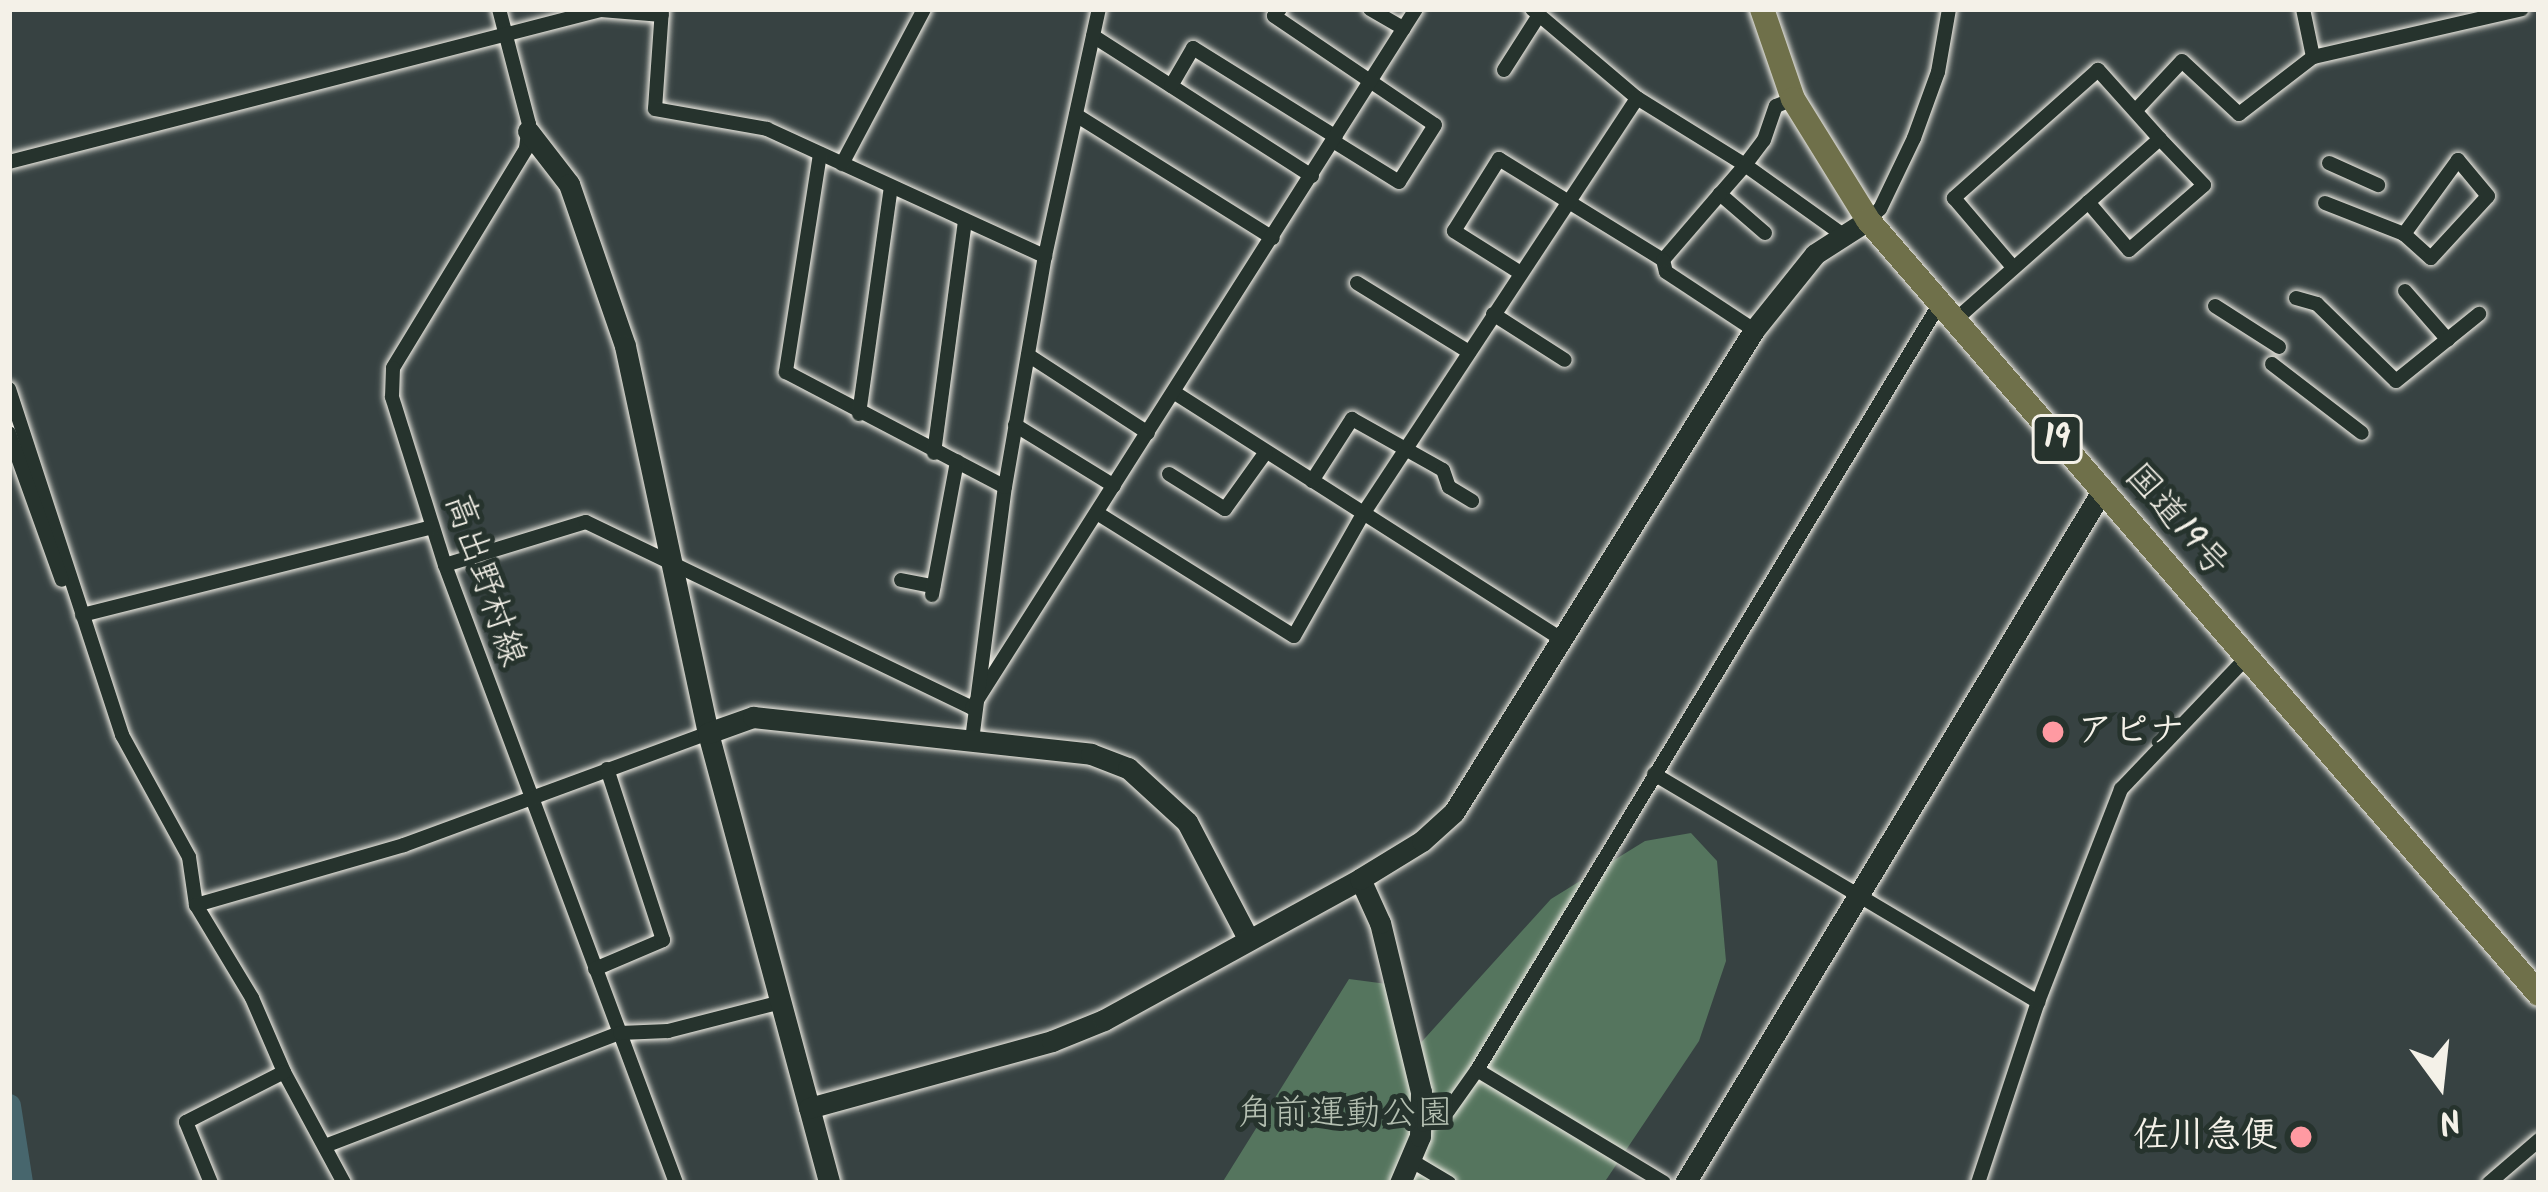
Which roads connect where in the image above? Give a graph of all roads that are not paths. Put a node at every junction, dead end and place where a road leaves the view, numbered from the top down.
1 (499, 9) edge
2 (924, 9) edge
3 (1099, 9) edge
4 (1280, 9) edge
5 (1370, 9) edge
6 (1416, 9) edge
7 (1762, 9) edge
8 (1949, 9) edge
9 (2303, 9) edge
10 (2522, 9) edge
11 (662, 12) edge
12 (1536, 12) edge
13 (1404, 29) junction
14 (506, 34) junction
15 (1093, 36) junction
16 (2313, 57) junction
17 (1504, 70) dead end
18 (1370, 81) junction
19 (1172, 86) junction
20 (1637, 98) junction
21 (1792, 99) junction
22 (2136, 110) junction
23 (1076, 116) junction
24 (528, 131) junction
25 (1335, 139) junction
26 (2160, 139) junction
27 (820, 154) junction
28 (9, 162) edge
29 (2329, 163) dead end
30 (842, 164) junction
31 (1744, 165) junction
32 (1312, 176) junction
33 (2378, 185) dead end
34 (891, 187) junction
35 (1720, 194) junction
36 (1566, 200) junction
37 (2088, 202) junction
38 (2326, 203) dead end
39 (1868, 220) junction
40 (965, 222) junction
41 (1765, 233) dead end
42 (2404, 234) junction
43 (1843, 236) junction
44 (1273, 238) junction
45 (1045, 256) junction
46 (1663, 260) junction
47 (2013, 267) junction
48 (1519, 272) junction
49 (1357, 283) dead end
50 (2405, 291) dead end
51 (2296, 298) dead end
52 (2215, 306) dead end
53 (1947, 312) junction
54 (1493, 314) junction
55 (2480, 314) dead end
56 (1754, 330) junction
57 (2448, 340) junction
58 (2279, 347) dead end
59 (1469, 352) junction
60 (1028, 355) junction
61 (1565, 361) dead end
62 (2272, 364) dead end
63 (9, 389) edge
64 (1175, 393) junction
65 (859, 414) junction
66 (1016, 425) junction
67 (2350, 431) dead end
68 (9, 433) edge
69 (1148, 434) junction
70 (1406, 448) junction
71 (1266, 452) junction
72 (934, 453) junction
73 (956, 463) junction
74 (13, 464) edge
75 (1169, 474) dead end
76 (1312, 481) junction
77 (1114, 486) junction
78 (1005, 487) junction
79 (2102, 491) junction
80 (1472, 501) dead end
81 (1097, 513) junction
82 (1363, 514) junction
83 (432, 527) junction
84 (671, 563) junction
85 (445, 565) junction
86 (901, 580) dead end
87 (82, 615) junction
88 (1559, 638) junction
89 (2247, 657) junction
90 (973, 708) junction
91 (707, 733) junction
92 (972, 740) junction
93 (608, 770) junction
94 (1654, 774) junction
95 (530, 798) junction
96 (1360, 879) junction
97 (1857, 896) junction
98 (196, 905) junction
99 (1249, 940) junction
100 (596, 969) junction
101 (2539, 994) edge
102 (2038, 1002) junction
103 (778, 1003) junction
104 (620, 1033) junction
105 (1477, 1070) junction
106 (284, 1072) junction
107 (809, 1108) junction
108 (1423, 1122) junction
109 (2539, 1140) edge
110 (325, 1146) junction
111 (1412, 1161) junction
112 (211, 1183) edge
113 (344, 1183) edge
114 (676, 1183) edge
115 (829, 1183) edge
116 (1400, 1183) edge
117 (1449, 1183) edge
118 (1664, 1183) edge
119 (1684, 1183) edge
120 (1978, 1183) edge
121 (2489, 1183) edge

1 - 14 street
2 - 30 street
3 - 15 street
4 - 18 street
5 - 13 street
6 - 13 street
7 - 21 highway, 国道19号 / 19
8 - 39 street
9 - 16 street
10 - 16 street
11 - 14 street
11 - 27 street
12 - 17 street
12 - 20 street
13 - 18 street
14 - 24 street
14 - 28 street
15 - 19 street
15 - 23 street
16 - 22 street
18 - 25 street
18 - 25 street
19 - 25 street
19 - 32 street
20 - 31 street
20 - 36 street
21 - 31 street
21 - 39 highway, 国道19号 / 19
22 - 26 street
22 - 47 street
23 - 44 street
23 - 45 street
24 - 83 street, 高出野村線
24 - 84 street
25 - 32 street
26 - 37 street
26 - 37 street
27 - 30 street
27 - 65 street
29 - 33 street
30 - 34 street
31 - 35 street
31 - 43 street
32 - 44 street
34 - 40 street
34 - 65 street
35 - 41 street
35 - 46 street
36 - 46 street
36 - 48 street
36 - 48 street
37 - 47 street
38 - 42 street
39 - 43 street
39 - 53 highway, 国道19号 / 19
40 - 45 street
40 - 72 street
42 - 42 street
43 - 56 street
44 - 64 street
45 - 60 street
46 - 56 street
47 - 53 street
48 - 54 street
49 - 59 street
50 - 57 street
51 - 57 street
52 - 58 street
53 - 79 highway, 国道19号 / 19
53 - 94 street
54 - 59 street
54 - 61 street
55 - 57 street
56 - 88 street
59 - 70 street
60 - 66 street
60 - 69 street
62 - 67 street
63 - 87 street
64 - 69 street
64 - 71 street
65 - 72 street
66 - 77 street
66 - 78 street
68 - 74 street
69 - 77 street
70 - 76 street
70 - 80 street
70 - 82 street
71 - 75 street
71 - 76 street
72 - 73 street
73 - 78 street
73 - 86 street
74 - 87 street
76 - 82 street
77 - 81 street
78 - 90 street
79 - 89 highway, 国道19号 / 19
79 - 97 street
81 - 82 street
81 - 90 street
82 - 88 street
83 - 85 street, 高出野村線
83 - 87 street
84 - 85 street
84 - 90 street
84 - 91 street
85 - 95 street, 高出野村線
87 - 98 street
88 - 96 street
89 - 101 highway, 国道19号 / 19
89 - 102 street
90 - 92 street
91 - 92 street
91 - 93 street
91 - 103 street
92 - 99 street
93 - 95 street
93 - 100 street
94 - 97 street
94 - 105 street
95 - 98 street
95 - 100 street, 高出野村線
96 - 99 street
96 - 108 street
97 - 102 street
97 - 119 street
98 - 106 street
99 - 107 street
100 - 104 street, 高出野村線
102 - 120 street
103 - 104 street
103 - 107 street
104 - 110 street
104 - 114 street, 高出野村線
105 - 108 street
105 - 118 street
106 - 110 street
106 - 112 street
107 - 115 street
108 - 111 street
109 - 121 street
110 - 113 street
111 - 116 street
111 - 117 street

